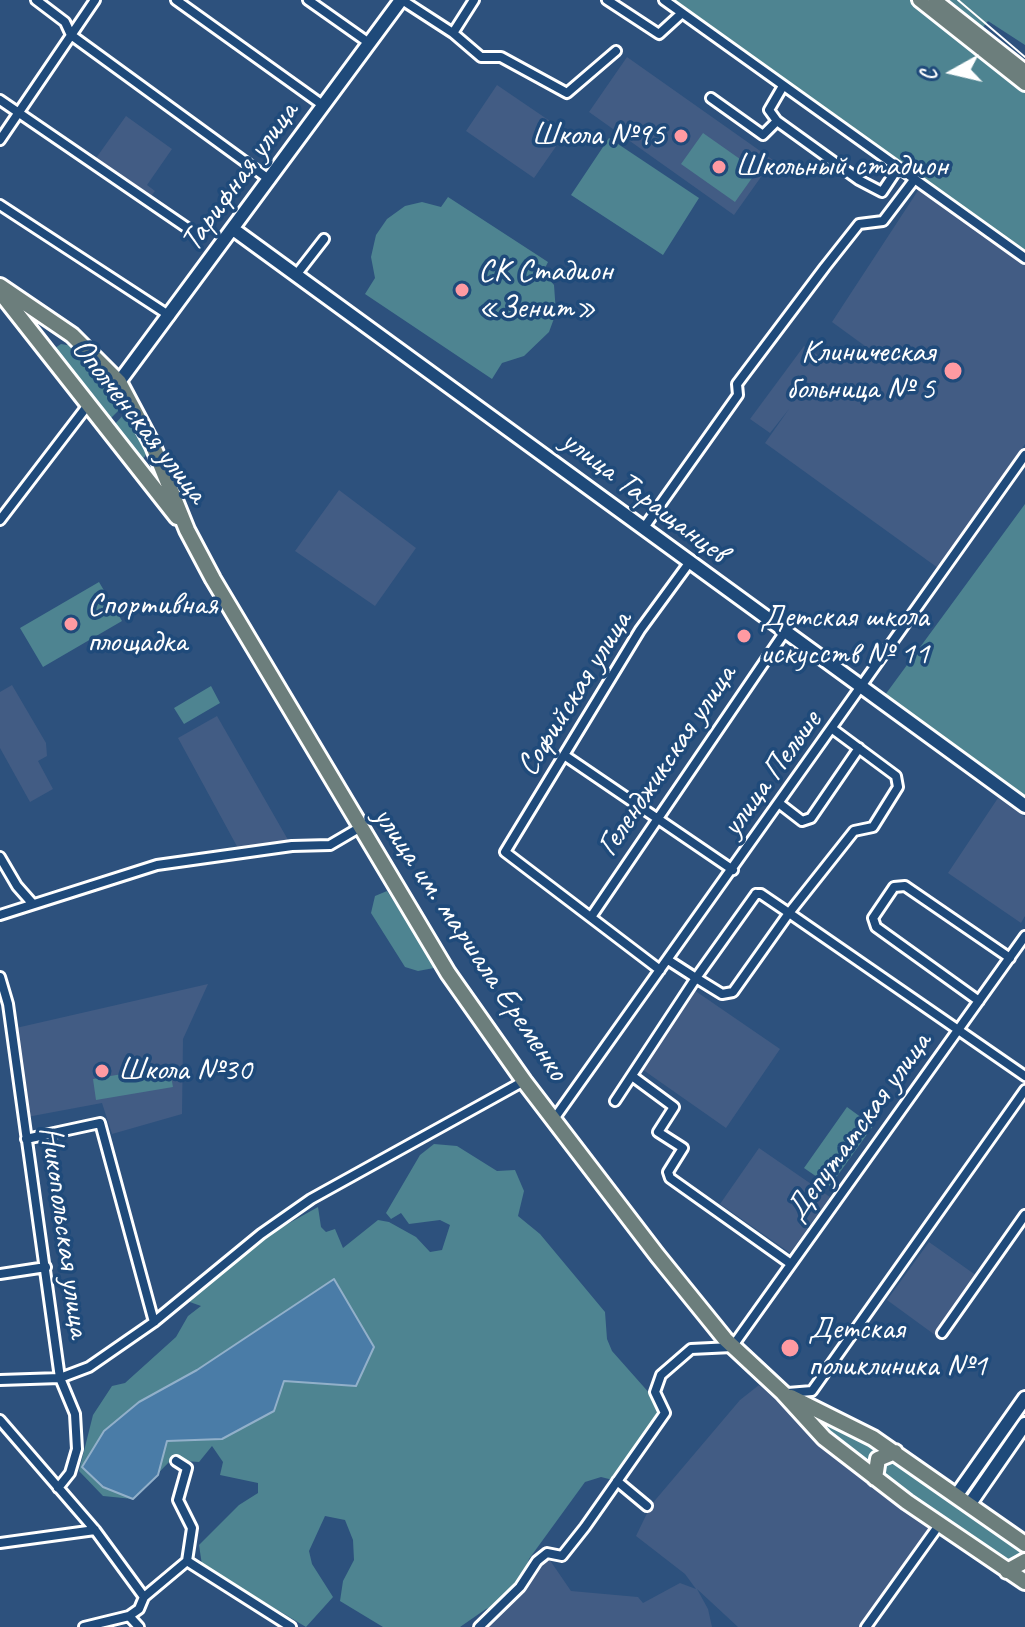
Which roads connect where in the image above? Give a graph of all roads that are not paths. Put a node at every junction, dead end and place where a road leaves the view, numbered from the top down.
1 (36, 0) edge
2 (95, 0) edge
3 (176, 0) edge
4 (308, 0) edge
5 (401, 0) edge
6 (474, 0) edge
7 (607, 0) edge
8 (664, 0) edge
9 (919, 0) edge
10 (935, 0) edge
11 (682, 13) junction
12 (453, 33) junction
13 (71, 35) junction
14 (369, 43) junction
15 (616, 51) dead end
16 (1025, 71) edge
17 (1025, 84) edge
18 (783, 86) junction
19 (711, 98) dead end
20 (0, 100) edge
21 (324, 106) junction
22 (19, 113) junction
23 (777, 121) junction
24 (0, 140) edge
25 (898, 168) junction
26 (270, 180) junction
27 (914, 180) junction
28 (0, 205) edge
29 (233, 229) junction
30 (199, 236) dead end
31 (324, 239) dead end
32 (1025, 258) edge
33 (296, 275) junction
34 (0, 289) edge
35 (170, 317) junction
36 (72, 335) junction
37 (52, 356) junction
38 (119, 382) junction
39 (88, 405) junction
40 (153, 446) junction
41 (1025, 455) edge
42 (131, 461) junction
43 (0, 520) edge
44 (643, 529) junction
45 (187, 530) junction
46 (689, 563) junction
47 (784, 633) junction
48 (861, 689) junction
49 (834, 730) junction
50 (859, 748) junction
51 (564, 755) junction
52 (780, 804) junction
53 (1025, 806) edge
54 (657, 817) junction
55 (359, 828) junction
56 (0, 857) edge
57 (733, 870) junction
58 (32, 903) junction
59 (789, 913) junction
60 (0, 915) edge
61 (591, 917) junction
62 (1024, 941) edge
63 (1010, 958) junction
64 (668, 960) junction
65 (660, 970) junction
66 (0, 977) edge
67 (696, 978) junction
68 (979, 1001) junction
69 (959, 1031) junction
70 (632, 1076) junction
71 (1025, 1076) edge
72 (524, 1081) junction
73 (1025, 1090) edge
74 (615, 1101) dead end
75 (554, 1119) junction
76 (26, 1139) junction
77 (1025, 1215) edge
78 (791, 1264) junction
79 (46, 1267) junction
80 (0, 1274) edge
81 (154, 1322) junction
82 (942, 1333) dead end
83 (732, 1347) junction
84 (60, 1378) junction
85 (0, 1380) edge
86 (783, 1393) junction
87 (1025, 1398) edge
88 (0, 1420) edge
89 (1025, 1424) edge
90 (895, 1452) junction
91 (176, 1461) dead end
92 (875, 1478) junction
93 (617, 1481) junction
94 (58, 1488) junction
95 (956, 1496) junction
96 (969, 1505) junction
97 (647, 1506) dead end
98 (939, 1525) junction
99 (95, 1530) junction
100 (0, 1543) edge
101 (1025, 1545) edge
102 (187, 1561) junction
103 (1025, 1561) edge
104 (1007, 1571) junction
105 (1025, 1582) edge
106 (144, 1597) junction
107 (129, 1616) junction
108 (104, 1624) edge
109 (84, 1627) edge
110 (139, 1627) edge
111 (291, 1627) edge
112 (479, 1627) edge
113 (866, 1627) edge

1 - 13 street
2 - 13 street
3 - 21 street
4 - 14 street
5 - 12 street
5 - 14 street, Тарифная улица
6 - 12 street
7 - 11 street
8 - 11 street
9 - 17 main road
10 - 16 main road
11 - 18 street
12 - 15 street
13 - 22 street
13 - 26 street
14 - 21 street, Тарифная улица
18 - 23 street
18 - 25 street
19 - 23 street
20 - 22 street
21 - 26 street, Тарифная улица
22 - 24 street
22 - 30 street
23 - 25 street
25 - 27 street
26 - 29 street, Тарифная улица
27 - 32 street
27 - 44 street
28 - 35 street
29 - 33 street, улица Таращанцев
29 - 35 street, Тарифная улица
31 - 33 street
33 - 44 street, улица Таращанцев
34 - 36 highway, Ополченская улица
34 - 37 highway, Ополченская улица
35 - 38 street, Тарифная улица
36 - 37 highway
36 - 38 highway, Ополченская улица
37 - 39 highway, Ополченская улица
38 - 40 highway, Ополченская улица
39 - 42 highway, Ополченская улица
39 - 43 street
40 - 42 highway
40 - 45 highway, Ополченская улица
41 - 48 street, улица Пельше
42 - 45 highway, Ополченская улица
44 - 46 street, улица Таращанцев
45 - 55 highway, улица им. маршала Еременко
46 - 47 street, улица Таращанцев
46 - 51 street, Софийская улица
47 - 48 street, улица Таращанцев
47 - 54 street, Геленджикская улица
48 - 49 street, улица Пельше
48 - 53 street, улица Таращанцев
49 - 50 street
49 - 52 street, улица Пельше
50 - 52 street
50 - 59 street
51 - 54 street
51 - 61 street, Софийская улица
52 - 57 street, улица Пельше
54 - 57 street
54 - 61 street, Геленджикская улица
55 - 58 street
55 - 72 highway, улица им. маршала Еременко
56 - 58 street
57 - 64 street, улица Пельше
58 - 60 street
59 - 67 street
59 - 67 street
59 - 69 street
61 - 65 street
62 - 63 street, Депутатская улица
63 - 68 street, Депутатская улица
63 - 68 street
64 - 65 street, улица Пельше
64 - 67 street
65 - 75 street, улица Пельше
66 - 76 street, Никопольская улица
67 - 70 street
68 - 69 street, Депутатская улица
69 - 71 street
69 - 78 street, Депутатская улица
70 - 74 street
70 - 78 street
72 - 75 highway, улица им. маршала Еременко
72 - 81 street
73 - 86 street
75 - 83 highway, улица им. маршала Еременко
76 - 79 street, Никопольская улица
76 - 81 street
77 - 82 street
78 - 83 street, Депутатская улица
79 - 80 street
79 - 84 street, Никопольская улица
81 - 84 street
83 - 86 highway, улица им. маршала Еременко
83 - 93 street
84 - 85 street
84 - 94 street, Никопольская улица
86 - 90 highway, улица им. маршала Еременко
86 - 92 highway, улица им. маршала Еременко
87 - 95 street
88 - 94 street
89 - 96 street
90 - 92 highway
90 - 95 highway, улица им. маршала Еременко
91 - 102 street
92 - 98 highway, улица им. маршала Еременко
93 - 97 street
93 - 112 street
94 - 99 street
95 - 96 highway, улица им. маршала Еременко
96 - 101 highway, улица им. маршала Еременко
98 - 104 highway, улица им. маршала Еременко
98 - 113 street
99 - 100 street
99 - 106 street
102 - 106 street
102 - 111 street
103 - 104 highway
104 - 105 highway, улица им. маршала Еременко
106 - 107 street
107 - 108 street
107 - 110 street
108 - 109 street

